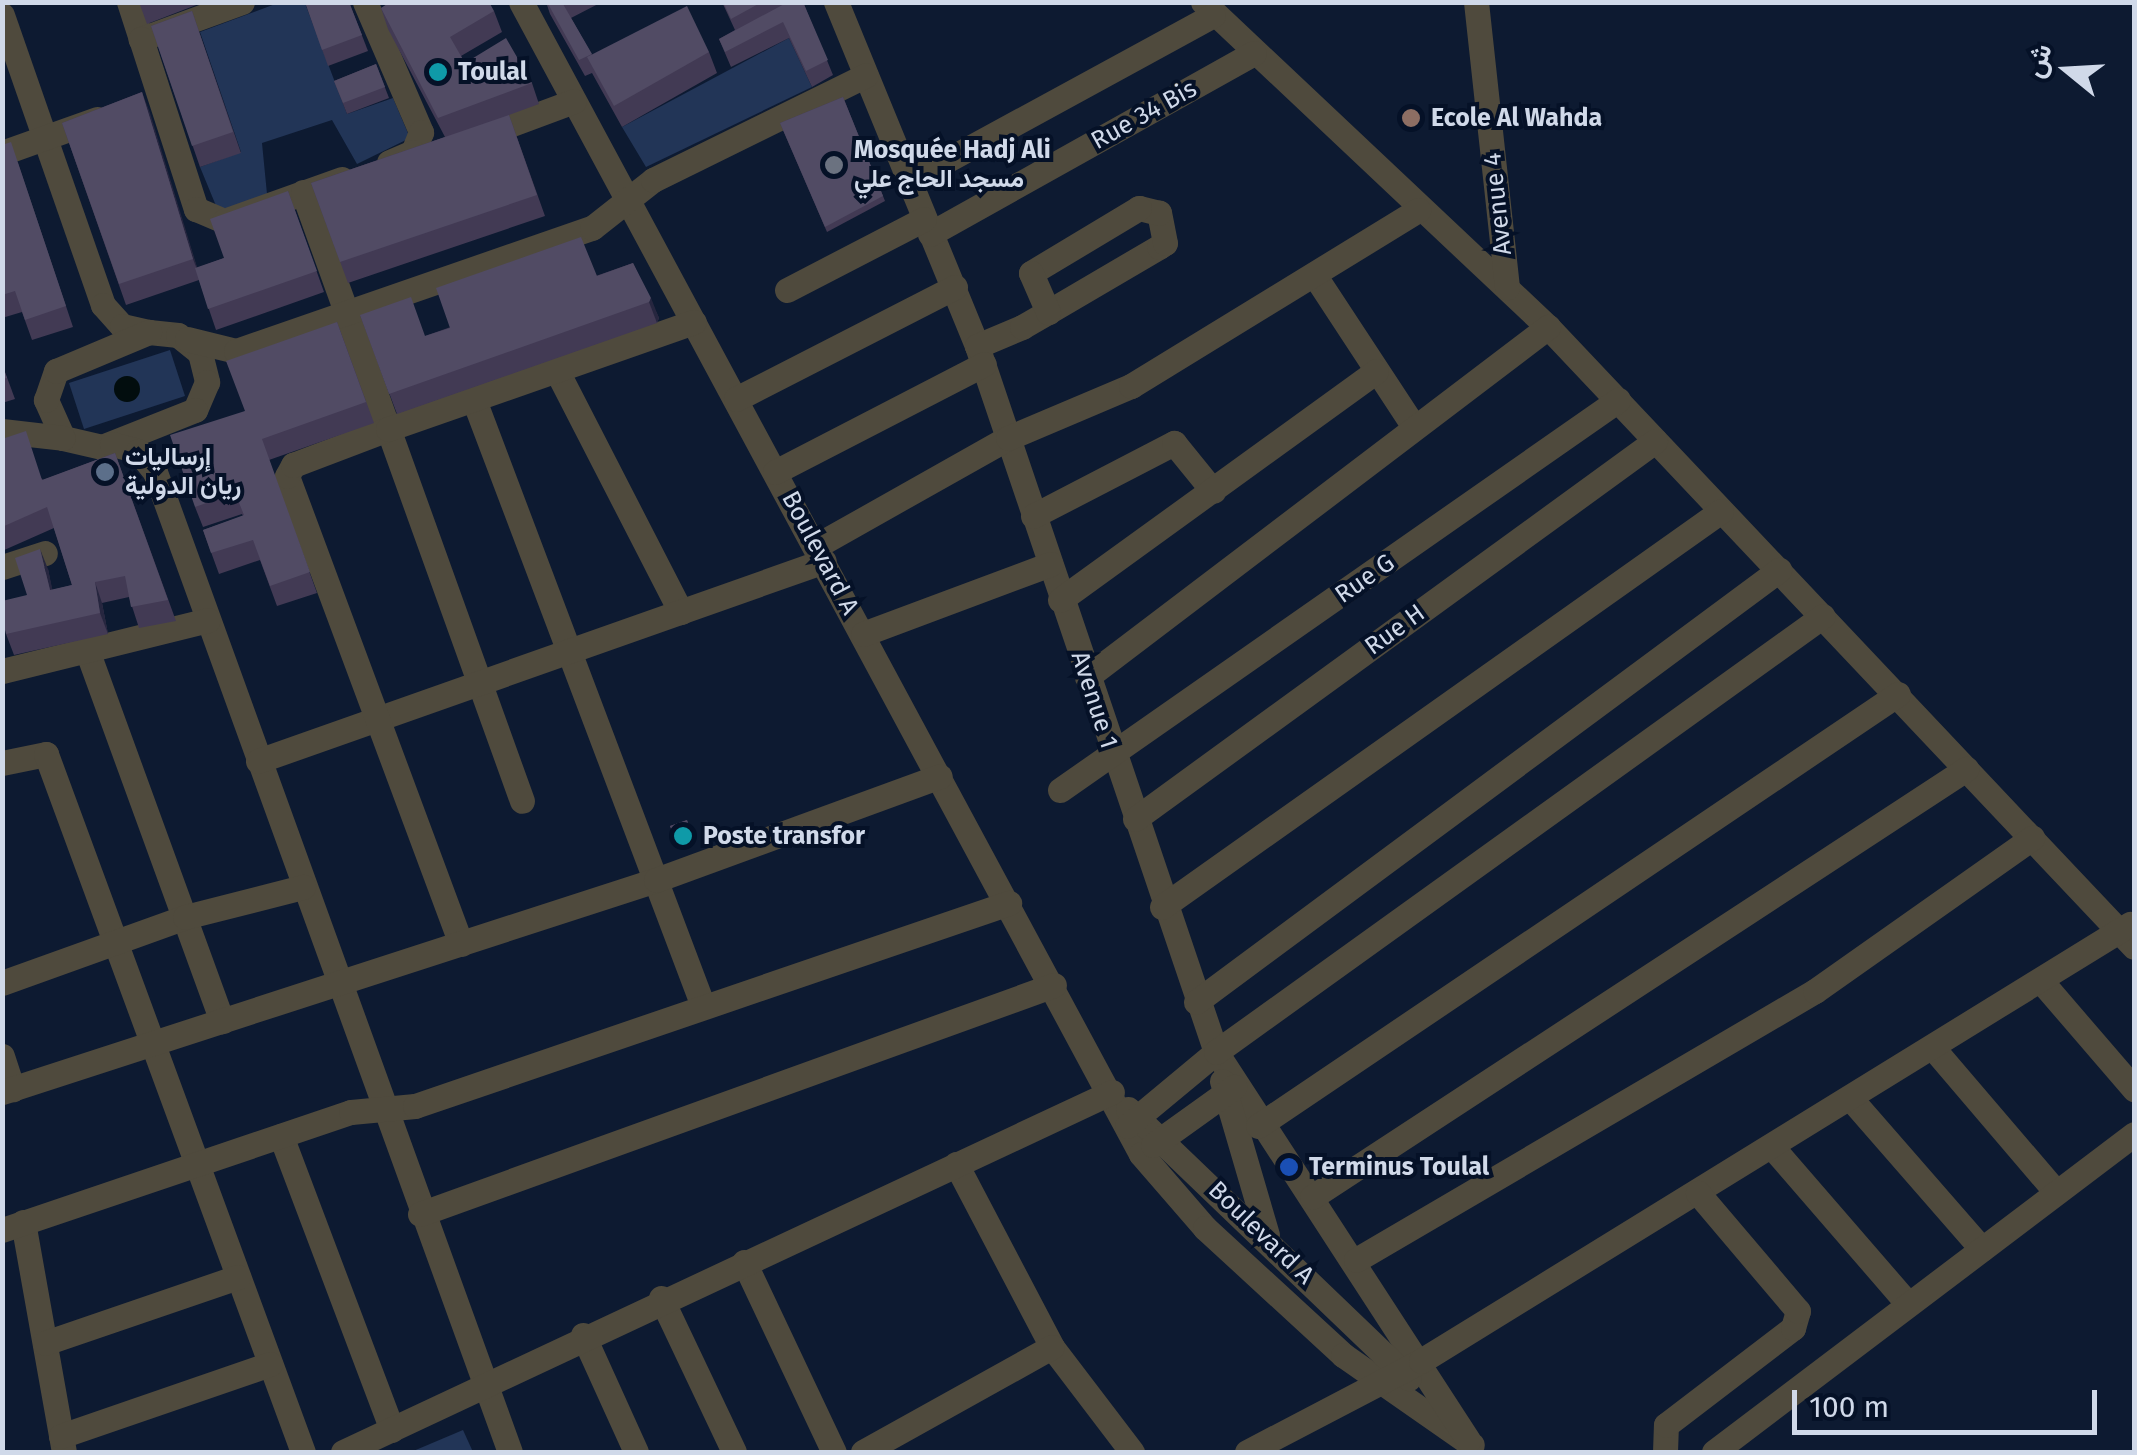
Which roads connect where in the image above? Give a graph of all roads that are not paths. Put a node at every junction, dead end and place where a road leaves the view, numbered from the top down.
1 (129, 2) edge
2 (242, 2) edge
3 (408, 2) edge
4 (521, 2) edge
5 (836, 2) edge
6 (1476, 2) edge
7 (1208, 8) edge
8 (369, 12) edge
9 (2, 15) edge
10 (141, 39) junction
11 (1254, 54) junction
12 (866, 75) junction
13 (159, 97) junction
14 (574, 102) junction
15 (44, 137) junction
16 (418, 146) junction
17 (2, 153) edge
18 (909, 181) junction
19 (303, 192) junction
20 (630, 203) junction
21 (1418, 210) junction
22 (927, 226) junction
23 (1315, 276) junction
24 (956, 287) junction
25 (1507, 287) junction
26 (787, 290) dead end
27 (103, 306) junction
28 (346, 312) junction
29 (1048, 312) junction
30 (694, 322) junction
31 (1548, 327) junction
32 (149, 332) junction
33 (187, 339) junction
34 (236, 351) junction
35 (980, 355) junction
36 (76, 357) junction
37 (1376, 371) junction
38 (558, 373) junction
39 (48, 384) junction
40 (204, 397) junction
41 (736, 399) junction
42 (474, 400) junction
43 (1618, 400) junction
44 (169, 425) junction
45 (1414, 427) junction
46 (388, 428) junction
47 (8, 430) edge
48 (63, 438) junction
49 (1008, 438) junction
50 (1654, 441) junction
51 (112, 444) junction
52 (155, 472) junction
53 (776, 472) junction
54 (1213, 491) junction
55 (1720, 510) junction
56 (1034, 516) junction
57 (45, 552) edge
58 (820, 554) junction
59 (1050, 564) junction
60 (2, 567) edge
61 (1779, 570) junction
62 (1060, 600) junction
63 (681, 612) junction
64 (1824, 616) junction
65 (208, 620) junction
66 (863, 634) junction
67 (563, 650) junction
68 (88, 653) junction
69 (4, 666) edge
70 (1087, 677) junction
71 (479, 680) junction
72 (1898, 694) junction
73 (376, 719) junction
74 (1113, 758) junction
75 (258, 761) junction
76 (2, 763) edge
77 (1966, 769) junction
78 (940, 776) junction
79 (1060, 790) dead end
80 (522, 801) dead end
81 (1135, 819) junction
82 (2032, 838) junction
83 (656, 880) junction
84 (303, 887) junction
85 (1009, 903) junction
86 (1162, 907) junction
87 (185, 917) junction
88 (2130, 933) edge
89 (116, 944) junction
90 (462, 944) junction
91 (2041, 981) junction
92 (2, 982) edge
93 (340, 983) junction
94 (1054, 985) junction
95 (1196, 1002) junction
96 (703, 1006) junction
97 (222, 1021) junction
98 (151, 1041) junction
99 (1933, 1048) junction
100 (1216, 1052) junction
101 (2, 1056) edge
102 (2134, 1089) edge
103 (8, 1090) edge
104 (1230, 1092) junction
105 (1851, 1099) junction
106 (385, 1108) junction
107 (1124, 1110) junction
108 (1258, 1126) junction
109 (2134, 1134) edge
110 (281, 1136) junction
111 (1164, 1138) junction
112 (1773, 1148) junction
113 (1141, 1154) junction
114 (196, 1160) junction
115 (956, 1164) junction
116 (2056, 1192) junction
117 (1698, 1194) junction
118 (1312, 1197) junction
119 (420, 1214) junction
120 (13, 1226) edge
121 (1269, 1241) junction
122 (1982, 1249) junction
123 (1356, 1260) junction
124 (744, 1262) junction
125 (238, 1277) junction
126 (661, 1298) junction
127 (1284, 1302) junction
128 (1908, 1304) junction
129 (583, 1334) junction
130 (45, 1344) junction
131 (1052, 1347) junction
132 (270, 1364) junction
133 (1410, 1364) junction
134 (1372, 1379) junction
135 (484, 1386) junction
136 (392, 1430) junction
137 (63, 1444) edge
138 (1471, 1450) edge
139 (303, 1452) edge
140 (343, 1452) edge
141 (510, 1452) edge
142 (636, 1452) edge
143 (734, 1452) edge
144 (834, 1452) edge
145 (862, 1452) edge
146 (1132, 1452) edge
147 (1247, 1452) edge
148 (1665, 1452) edge
149 (1714, 1452) edge

1 - 10 street
2 - 10 street
3 - 8 street
4 - 14 street, Boulevard A
5 - 12 street, Avenue 1
6 - 25 street, Avenue 4
7 - 11 street
7 - 18 street
8 - 16 street
9 - 15 street
10 - 13 street
11 - 21 street
11 - 22 street, Rue 34 Bis
12 - 18 street, Avenue 1
12 - 20 street
13 - 15 street
13 - 19 street
14 - 16 street
14 - 20 street, Boulevard A
15 - 17 street
15 - 27 street
16 - 19 street
18 - 22 street, Avenue 1
19 - 28 street
20 - 28 street
20 - 30 street, Boulevard A
21 - 23 street
21 - 25 street
22 - 24 street, Avenue 1
22 - 26 street, Rue 34 Bis
23 - 37 street
23 - 49 street
24 - 35 street, Avenue 1
24 - 41 street
25 - 31 street
27 - 32 street
27 - 36 street
28 - 34 street
28 - 46 street
29 - 29 street
29 - 35 street
30 - 38 street
30 - 41 street, Boulevard A
31 - 43 street
31 - 45 street
32 - 33 street
32 - 36 street
33 - 34 street
33 - 40 street
34 - 40 street
35 - 49 street, Avenue 1
35 - 53 street
36 - 39 street
37 - 45 street
37 - 54 street
38 - 42 street
38 - 63 street
39 - 47 street
39 - 48 street
40 - 44 street
41 - 53 street, Boulevard A
42 - 46 street
42 - 67 street
43 - 50 street
43 - 74 street, Rue G
44 - 51 street
44 - 52 street
45 - 70 street
46 - 71 street
46 - 73 street
47 - 48 street
48 - 51 street
49 - 56 street, Avenue 1
49 - 58 street
50 - 55 street
50 - 81 street, Rue H
51 - 52 street
52 - 65 street
53 - 58 street, Boulevard A
54 - 56 street
54 - 62 street
55 - 61 street
55 - 86 street
56 - 59 street, Avenue 1
57 - 60 street
58 - 63 street
58 - 66 street, Boulevard A
59 - 62 street, Avenue 1
59 - 66 street
61 - 64 street
61 - 95 street
62 - 70 street, Avenue 1
63 - 67 street
64 - 72 street
64 - 100 street
65 - 68 street
65 - 75 street
66 - 78 street, Boulevard A
67 - 71 street
67 - 83 street
68 - 69 street
68 - 87 street
70 - 74 street, Avenue 1
71 - 73 street
71 - 80 street
72 - 77 street
72 - 108 street
73 - 75 street
73 - 90 street
74 - 79 street, Rue G
74 - 81 street, Avenue 1
75 - 84 street
76 - 89 street
77 - 82 street
77 - 118 street
78 - 83 street
78 - 85 street, Boulevard A
81 - 86 street, Avenue 1
82 - 88 street
82 - 123 street
83 - 90 street
83 - 96 street
84 - 87 street
84 - 93 street
85 - 94 street, Boulevard A
85 - 96 street
86 - 95 street, Avenue 1
87 - 89 street
87 - 97 street
88 - 91 street
89 - 92 street
89 - 98 street
90 - 93 street
91 - 99 street
91 - 102 street
93 - 97 street
93 - 106 street
94 - 107 street, Boulevard A
94 - 119 street
95 - 100 street, Avenue 1
96 - 106 street
97 - 98 street
98 - 103 street
98 - 114 street
99 - 105 street
99 - 116 street
100 - 104 street, Avenue 1
100 - 107 street
101 - 103 street
104 - 108 street
104 - 111 street
104 - 121 street
105 - 112 street
105 - 122 street
106 - 110 street
106 - 119 street
107 - 111 street, Boulevard A
107 - 113 street, Boulevard A
107 - 115 street
108 - 118 street
109 - 116 street
110 - 114 street
110 - 136 street
111 - 113 street
111 - 121 street, Boulevard A
112 - 117 street
112 - 128 street
113 - 127 street, Boulevard A
114 - 120 street
114 - 125 street
115 - 124 street
115 - 131 street
116 - 122 street
117 - 133 street
117 - 148 street
118 - 123 street
119 - 135 street
120 - 130 street
121 - 127 street
121 - 133 street, Boulevard A
122 - 128 street
123 - 133 street
124 - 126 street
124 - 144 street
125 - 130 street
125 - 132 street
126 - 129 street
126 - 143 street
127 - 134 street, Boulevard A
128 - 149 street
129 - 135 street
129 - 142 street
130 - 137 street
131 - 145 street
131 - 146 street
132 - 137 street
132 - 139 street
133 - 134 street
133 - 138 street
134 - 138 street, Boulevard A
134 - 147 street
135 - 136 street
135 - 141 street
136 - 140 street

